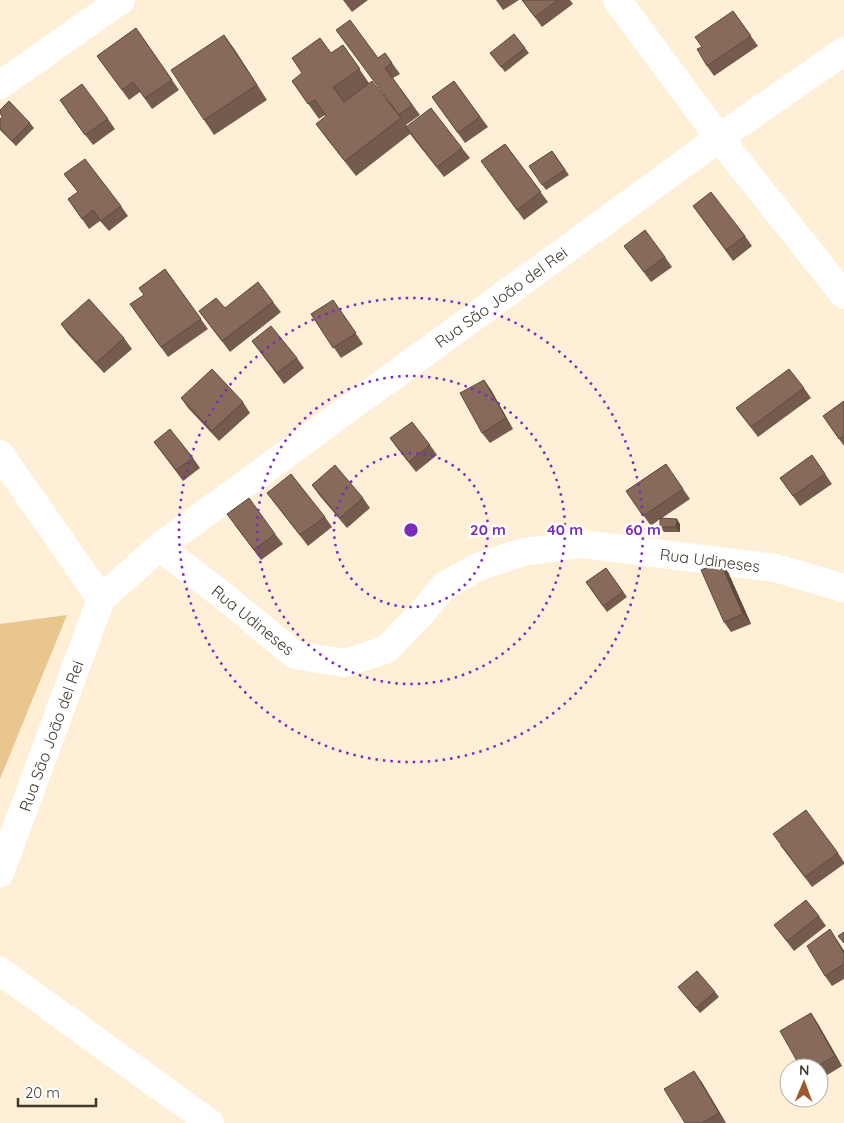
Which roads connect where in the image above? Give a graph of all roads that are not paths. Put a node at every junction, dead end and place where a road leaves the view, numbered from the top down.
1 (121, 0) edge
2 (617, 0) edge
3 (844, 51) edge
4 (0, 85) edge
5 (719, 138) junction
6 (844, 295) edge
7 (0, 454) edge
8 (159, 546) junction
9 (844, 588) edge
10 (101, 599) junction
11 (0, 873) edge
12 (0, 971) edge
13 (210, 1123) edge

1 - 4 street
2 - 5 street
3 - 5 street, Rua São João del Rei
5 - 6 street
5 - 8 street, Rua São João del Rei
7 - 10 street
8 - 9 street, Rua Udineses
8 - 10 street
10 - 11 street, Rua São João del Rei
12 - 13 street

